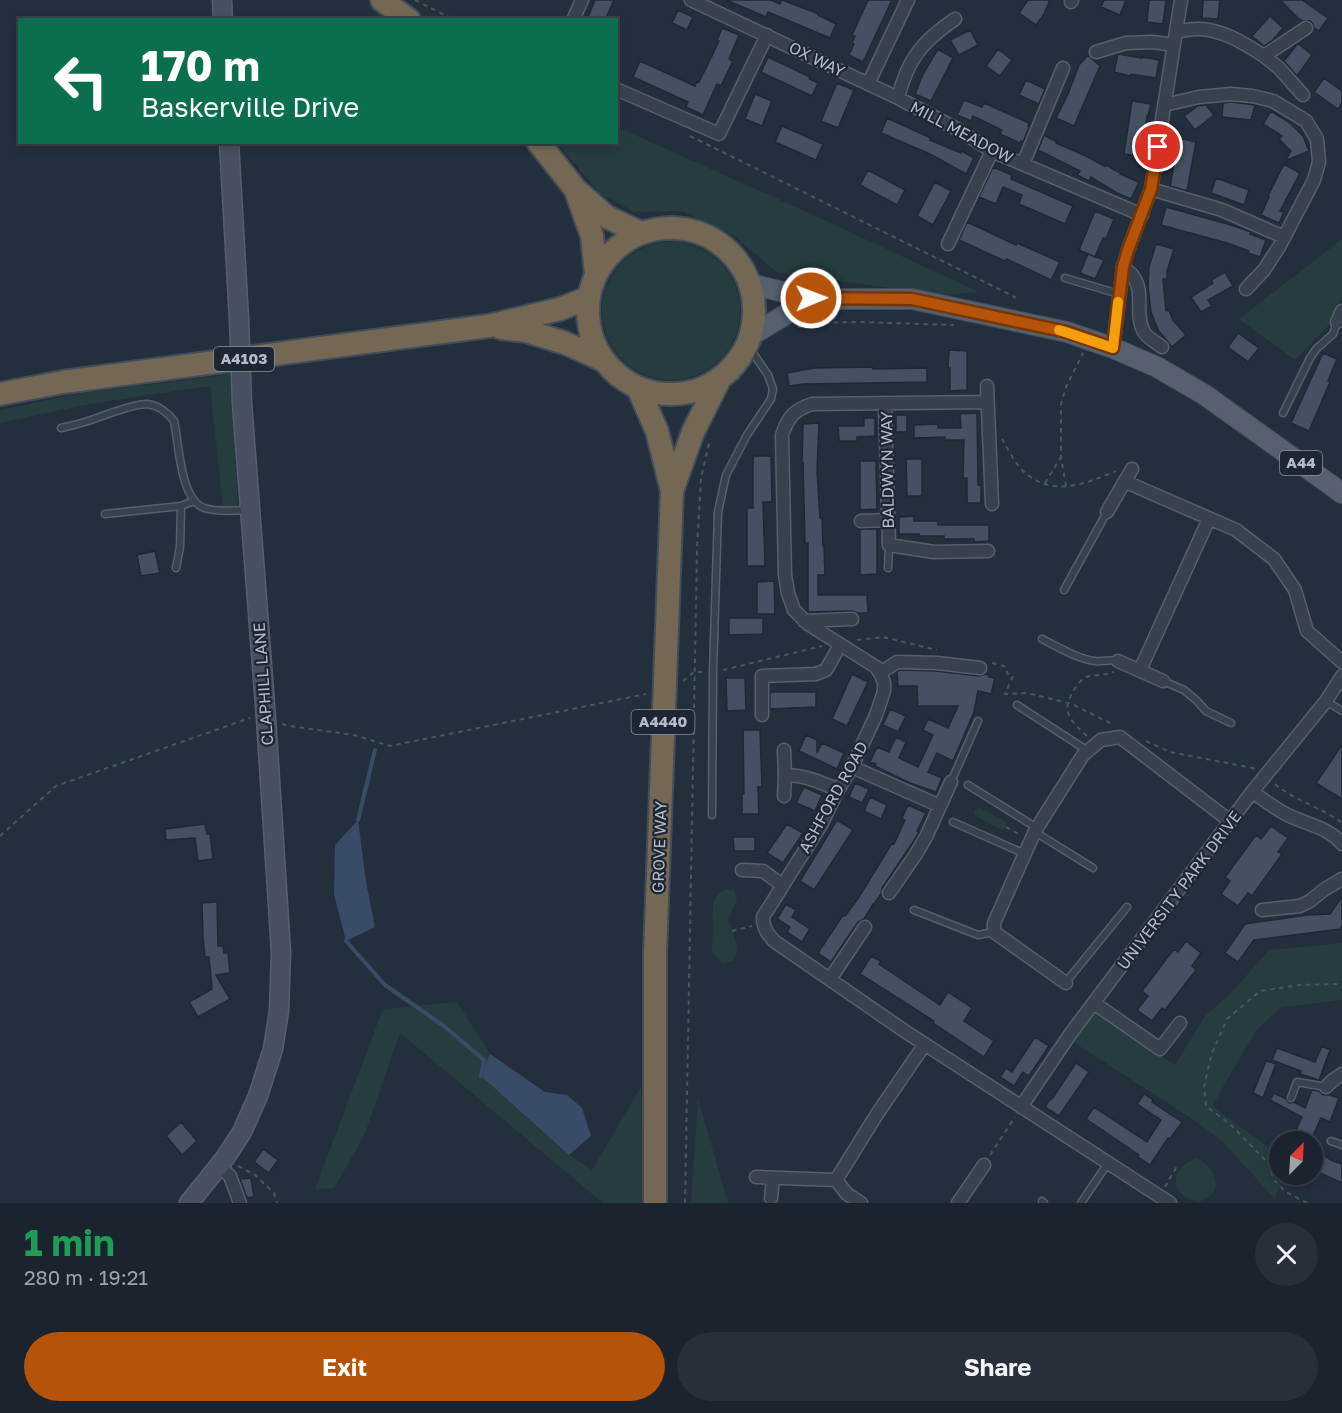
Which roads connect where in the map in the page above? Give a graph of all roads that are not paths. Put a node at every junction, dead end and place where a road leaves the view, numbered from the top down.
1 (222, 0) edge
2 (382, 0) edge
3 (582, 0) edge
4 (908, 0) edge
5 (1181, 0) edge
6 (698, 2) edge
7 (223, 18) edge
8 (406, 18) edge
9 (574, 18) edge
10 (955, 18) dead end
11 (1306, 28) dead end
12 (761, 32) junction
13 (1176, 32) junction
14 (1174, 45) junction
15 (1096, 52) dead end
16 (1264, 56) junction
17 (1063, 68) dead end
18 (868, 84) junction
19 (618, 89) edge
20 (1303, 95) dead end
21 (898, 98) junction
22 (1164, 105) junction
23 (229, 144) edge
24 (540, 144) edge
25 (992, 151) junction
26 (1023, 164) junction
27 (1151, 189) junction
28 (576, 190) junction
29 (1142, 215) junction
30 (641, 233) junction
31 (1284, 237) junction
32 (948, 244) dead end
33 (1123, 267) junction
34 (596, 273) junction
35 (1065, 278) dead end
36 (751, 284) junction
37 (1246, 289) dead end
38 (1119, 294) junction
39 (588, 298) junction
40 (811, 298) junction
41 (1340, 316) edge
42 (488, 326) junction
43 (751, 346) junction
44 (1161, 347) dead end
45 (1113, 348) junction
46 (603, 360) junction
47 (727, 382) junction
48 (987, 386) dead end
49 (638, 388) junction
50 (0, 394) edge
51 (987, 402) junction
52 (885, 403) junction
53 (1283, 413) dead end
54 (61, 428) dead end
55 (1260, 433) junction
56 (1342, 483) edge
57 (672, 491) junction
58 (1342, 493) edge
59 (194, 501) junction
60 (992, 504) dead end
61 (181, 506) junction
62 (250, 510) junction
63 (1107, 512) joint
64 (105, 514) dead end
65 (1209, 519) junction
66 (887, 520) junction
67 (861, 521) dead end
68 (889, 544) junction
69 (988, 552) dead end
70 (176, 568) dead end
71 (888, 568) dead end
72 (1064, 590) dead end
73 (852, 619) dead end
74 (804, 621) junction
75 (1042, 639) dead end
76 (840, 645) junction
77 (1118, 661) joint
78 (1342, 662) edge
79 (980, 668) dead end
80 (1140, 670) junction
81 (880, 673) junction
82 (1342, 676) edge
83 (1163, 681) joint
84 (1326, 701) junction
85 (1017, 705) dead end
86 (1342, 711) edge
87 (762, 715) dead end
88 (978, 721) dead end
89 (1231, 723) dead end
90 (1092, 748) junction
91 (784, 750) dead end
92 (852, 767) junction
93 (785, 775) junction
94 (951, 782) joint
95 (968, 785) dead end
96 (838, 790) junction
97 (1252, 792) junction
98 (784, 796) dead end
99 (940, 806) junction
100 (712, 815) dead end
101 (1230, 821) junction
102 (953, 822) dead end
103 (1034, 833) junction
104 (1342, 844) edge
105 (1025, 854) junction
106 (1093, 868) dead end
107 (742, 870) dead end
108 (1342, 879) edge
109 (782, 885) junction
110 (889, 892) dead end
111 (1127, 907) dead end
112 (915, 910) dead end
113 (1262, 910) dead end
114 (865, 927) dead end
115 (994, 932) junction
116 (830, 980) junction
117 (1066, 983) joint
118 (1094, 1004) junction
119 (1180, 1023) dead end
120 (925, 1044) junction
121 (1342, 1074) edge
122 (1326, 1087) joint
123 (1291, 1098) dead end
124 (1021, 1107) junction
125 (1331, 1141) dead end
126 (1342, 1144) edge
127 (222, 1162) junction
128 (1108, 1163) junction
129 (984, 1165) road end
130 (756, 1177) dead end
131 (773, 1178) junction
132 (836, 1180) junction
133 (771, 1200) edge
134 (1164, 1200) edge
135 (189, 1203) edge
136 (240, 1203) edge
137 (655, 1203) edge
138 (861, 1203) edge
139 (958, 1203) edge
140 (1081, 1203) edge

1 - 7 street
2 - 8 highway
3 - 9 street
4 - 18 street
5 - 13 street
6 - 12 street, OX WAY
10 - 21 street
11 - 16 street
12 - 18 street, OX WAY
12 - 19 street
13 - 14 street
13 - 16 street
14 - 15 street
14 - 22 street
16 - 20 street
17 - 26 street
18 - 21 street, MILL MEADOW
21 - 25 street, MILL MEADOW
22 - 27 street
22 - 31 street
23 - 62 street, CLAPHILL LANE, bridge
24 - 28 highway
25 - 26 street, MILL MEADOW
25 - 32 street
26 - 29 street, MILL MEADOW
27 - 29 street
27 - 31 street
28 - 30 highway
28 - 34 highway
29 - 33 street
30 - 34 highway
30 - 36 highway
31 - 37 street
33 - 38 street
33 - 44 street
34 - 39 highway
35 - 38 lane
36 - 40 main road, A44
36 - 43 highway
38 - 45 street
39 - 42 highway, A4103
39 - 46 highway
40 - 43 main road
40 - 45 main road, A44
41 - 53 lane
42 - 46 highway, A4103
42 - 50 highway, A4103
43 - 47 highway
43 - 100 lane
45 - 55 main road, A44
46 - 49 highway
47 - 49 highway
47 - 57 highway, GROVE WAY / A4440
48 - 51 street
49 - 57 highway, GROVE WAY / A4440
51 - 52 street
51 - 60 street
52 - 66 street, BALDWYN WAY
52 - 74 street
54 - 59 lane
55 - 56 main road, A44
55 - 58 main road, A44
57 - 137 highway, GROVE WAY / A4440
59 - 61 lane
59 - 62 lane
61 - 64 lane
61 - 70 lane
62 - 127 street, CLAPHILL LANE
63 - 65 street
63 - 72 lane
65 - 78 street
65 - 80 street
66 - 67 street
66 - 68 street, BALDWYN WAY
68 - 69 street, BALDWYN WAY
68 - 71 lane
73 - 74 street
74 - 76 street
75 - 77 lane
76 - 81 street
76 - 87 street
77 - 80 street
79 - 81 street
80 - 83 street
81 - 92 street, ASHFORD ROAD
82 - 84 street, UNIVERSITY PARK DRIVE
83 - 89 lane
84 - 86 lane
84 - 97 street, UNIVERSITY PARK DRIVE
85 - 90 lane
88 - 94 lane
90 - 101 street
90 - 103 street
91 - 93 street
92 - 96 street, ASHFORD ROAD
92 - 99 street
93 - 96 street
93 - 98 street
94 - 99 street
95 - 103 lane
96 - 109 street, ASHFORD ROAD
97 - 101 street, UNIVERSITY PARK DRIVE
97 - 104 street
99 - 110 street
101 - 118 street, UNIVERSITY PARK DRIVE
102 - 105 lane
103 - 105 street
103 - 106 lane
105 - 115 street
107 - 109 street
108 - 113 street
109 - 116 street, ASHFORD ROAD
111 - 117 lane
112 - 115 lane
114 - 116 street
115 - 117 street
116 - 120 street
118 - 119 street
118 - 124 street, UNIVERSITY PARK DRIVE
120 - 124 street
120 - 132 street
121 - 122 street
122 - 123 lane
124 - 128 street
125 - 126 lane
127 - 135 street, CLAPHILL LANE
127 - 136 street
128 - 134 street
128 - 140 lane
129 - 139 street
130 - 131 street
131 - 132 street
131 - 133 street
132 - 138 street

